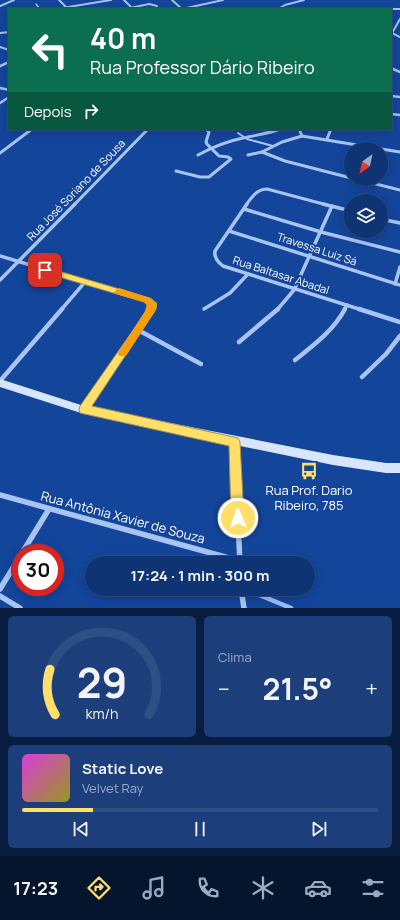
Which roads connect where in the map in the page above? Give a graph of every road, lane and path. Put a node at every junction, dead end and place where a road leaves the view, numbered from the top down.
1 (14, 0) edge
2 (59, 0) edge
3 (111, 0) edge
4 (124, 0) edge
5 (172, 0) edge
6 (223, 0) edge
7 (304, 0) edge
8 (36, 4) dead end
9 (285, 5) junction
10 (0, 6) edge
11 (157, 6) dead end
12 (66, 7) junction
13 (39, 8) edge
14 (61, 8) edge
15 (133, 8) edge
16 (181, 8) edge
17 (187, 8) edge
18 (280, 8) edge
19 (288, 8) edge
20 (400, 20) edge
21 (399, 25) edge
22 (392, 34) edge
23 (400, 37) edge
24 (31, 130) edge
25 (147, 130) edge
26 (207, 130) edge
27 (277, 130) edge
28 (299, 130) edge
29 (331, 130) edge
30 (238, 133) dead end
31 (302, 136) junction
32 (244, 138) junction
33 (327, 139) junction
34 (273, 146) junction
35 (211, 148) junction
36 (262, 152) junction
37 (400, 152) edge
38 (0, 153) edge
39 (198, 155) dead end
40 (248, 155) dead end
41 (176, 171) dead end
42 (344, 176) edge
43 (384, 186) edge
44 (400, 190) edge
45 (332, 206) junction
46 (244, 208) junction
47 (344, 209) edge
48 (388, 221) edge
49 (400, 224) edge
50 (229, 231) junction
51 (321, 232) junction
52 (400, 252) edge
53 (0, 256) edge
54 (309, 256) junction
55 (19, 262) junction
56 (400, 267) edge
57 (248, 274) junction
58 (0, 280) edge
59 (85, 282) junction
60 (394, 284) junction
61 (400, 285) edge
62 (294, 290) junction
63 (347, 306) junction
64 (204, 309) dead end
65 (400, 322) edge
66 (138, 330) junction
67 (400, 336) edge
68 (239, 342) dead end
69 (295, 360) dead end
70 (201, 364) dead end
71 (362, 378) dead end
72 (0, 382) edge
73 (84, 410) junction
74 (234, 442) junction
75 (400, 468) edge
76 (0, 495) edge
77 (49, 509) junction
78 (28, 544) edge
79 (218, 556) edge
80 (240, 556) edge
81 (12, 570) edge
82 (0, 590) edge
83 (0, 596) edge
84 (242, 596) edge
85 (20, 608) edge
86 (244, 608) edge

1 - 10 street
2 - 12 street
3 - 12 street
4 - 15 street
5 - 16 street
6 - 17 street
7 - 9 street
8 - 13 lane
9 - 18 street
9 - 19 street
11 - 15 street
12 - 14 street
20 - 21 street
21 - 22 street
22 - 23 street
24 - 38 street
25 - 55 street, Rua José Soriano de Sousa
26 - 35 street
27 - 32 street
28 - 31 street
29 - 33 street
30 - 32 lane
31 - 33 street
31 - 34 street
32 - 34 lane
32 - 35 street
33 - 37 street
34 - 36 street
35 - 39 street
35 - 41 street
36 - 40 street
36 - 42 street
43 - 44 street
45 - 46 street, Rua Baltasar Abadal
45 - 47 street, Rua Baltasar Abadal
45 - 51 street
46 - 50 street, Rua Baltasar Abadal
46 - 51 street
48 - 49 street
50 - 54 street, Travessa Luiz Sá
50 - 57 street, Rua Baltasar Abadal
51 - 52 street
51 - 54 street
53 - 55 street
54 - 60 street, Travessa Luiz Sá
54 - 62 street
55 - 58 street, Rua José Soriano de Sousa
55 - 59 street
56 - 60 street
57 - 62 street, Rua Baltasar Abadal
57 - 64 street
59 - 66 street
59 - 72 street
60 - 61 street, Travessa Luiz Sá
62 - 63 street, Rua Baltasar Abadal
62 - 68 street
63 - 65 street, Rua Baltasar Abadal
63 - 69 street
66 - 70 street
66 - 73 street
67 - 71 street
72 - 73 street
73 - 74 street
74 - 75 street
74 - 80 street
76 - 77 street, Rua Antônia Xavier de Souza
77 - 78 street
77 - 79 street, Rua Antônia Xavier de Souza
81 - 82 street
83 - 85 street
84 - 86 street

